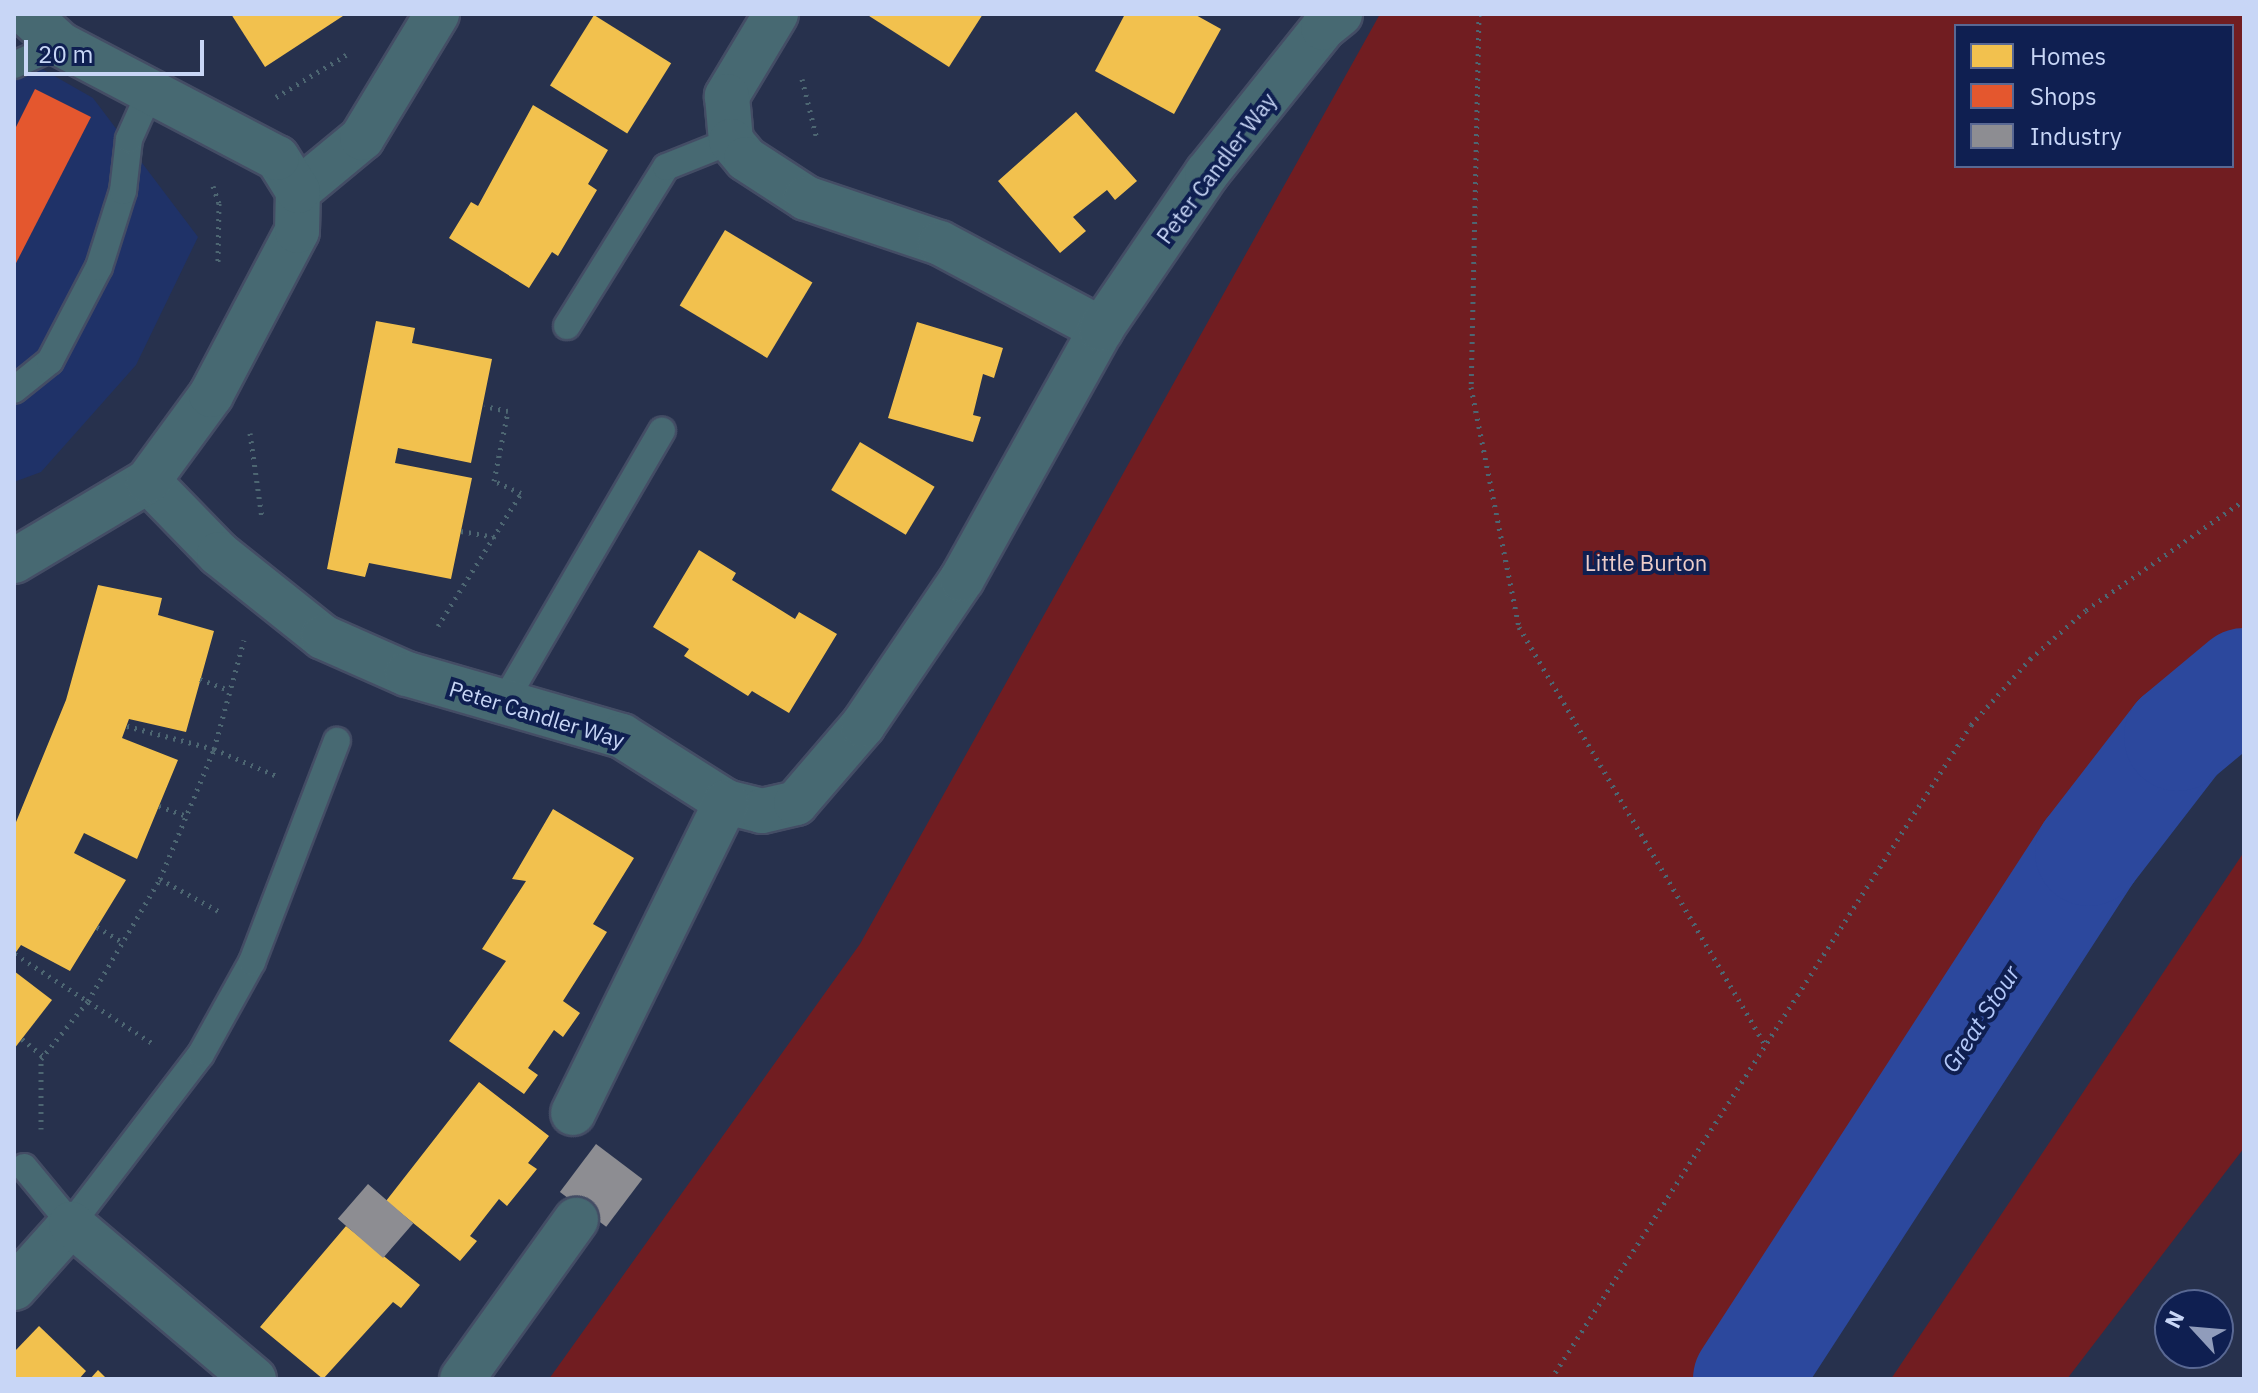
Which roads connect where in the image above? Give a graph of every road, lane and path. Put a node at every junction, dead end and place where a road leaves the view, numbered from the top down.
1 (27, 14) edge
2 (437, 14) edge
3 (1340, 14) edge
4 (1479, 14) edge
5 (771, 22) edge
6 (60, 44) junction
7 (358, 48) dead end
8 (14, 65) edge
9 (149, 94) junction
10 (224, 133) junction
11 (731, 141) junction
12 (819, 142) dead end
13 (298, 191) junction
14 (218, 280) dead end
15 (567, 326) dead end
16 (1101, 329) junction
17 (219, 380) junction
18 (14, 390) edge
19 (485, 406) dead end
20 (662, 431) dead end
21 (148, 481) junction
22 (2244, 500) edge
23 (461, 531) dead end
24 (494, 537) junction
25 (14, 561) edge
26 (237, 568) junction
27 (251, 625) dead end
28 (407, 674) junction
29 (200, 679) dead end
30 (229, 690) junction
31 (504, 702) junction
32 (127, 726) dead end
33 (337, 741) dead end
34 (214, 749) junction
35 (319, 792) junction
36 (726, 802) junction
37 (159, 806) dead end
38 (186, 816) junction
39 (160, 879) junction
40 (97, 927) dead end
41 (263, 935) junction
42 (122, 942) junction
43 (15, 954) edge
44 (88, 1001) junction
45 (22, 1039) dead end
46 (1766, 1046) junction
47 (43, 1056) junction
48 (189, 1069) junction
49 (573, 1113) dead end
50 (24, 1167) joint
51 (576, 1220) dead end
52 (71, 1224) junction
53 (14, 1288) edge
54 (254, 1379) edge
55 (462, 1379) edge
56 (1551, 1379) edge

1 - 6 street
2 - 13 street
3 - 16 street, Peter Candler Way
4 - 46 path
5 - 11 street
5 - 12 path
6 - 8 lane
6 - 9 street
7 - 10 path
9 - 10 street
9 - 18 lane
10 - 13 street
10 - 14 path
11 - 15 lane
11 - 16 street
13 - 17 street
16 - 36 street, Peter Candler Way
17 - 21 street
17 - 26 path
19 - 24 path
20 - 31 lane
21 - 25 street
21 - 26 street, Peter Candler Way
22 - 46 path
23 - 24 path
24 - 28 path
26 - 28 street, Peter Candler Way
27 - 30 path
28 - 31 street, Peter Candler Way
29 - 30 path
30 - 34 path
31 - 36 street, Peter Candler Way
32 - 34 path
33 - 35 lane
34 - 35 path
34 - 38 path
35 - 41 lane
36 - 49 street
37 - 38 path
38 - 39 path
39 - 41 path
39 - 42 path
40 - 42 path
41 - 48 lane
42 - 44 path
43 - 44 path
44 - 47 path
44 - 48 path
45 - 47 path
46 - 56 path
47 - 50 path
48 - 52 lane
50 - 52 lane
51 - 55 street
52 - 53 street
52 - 54 street

